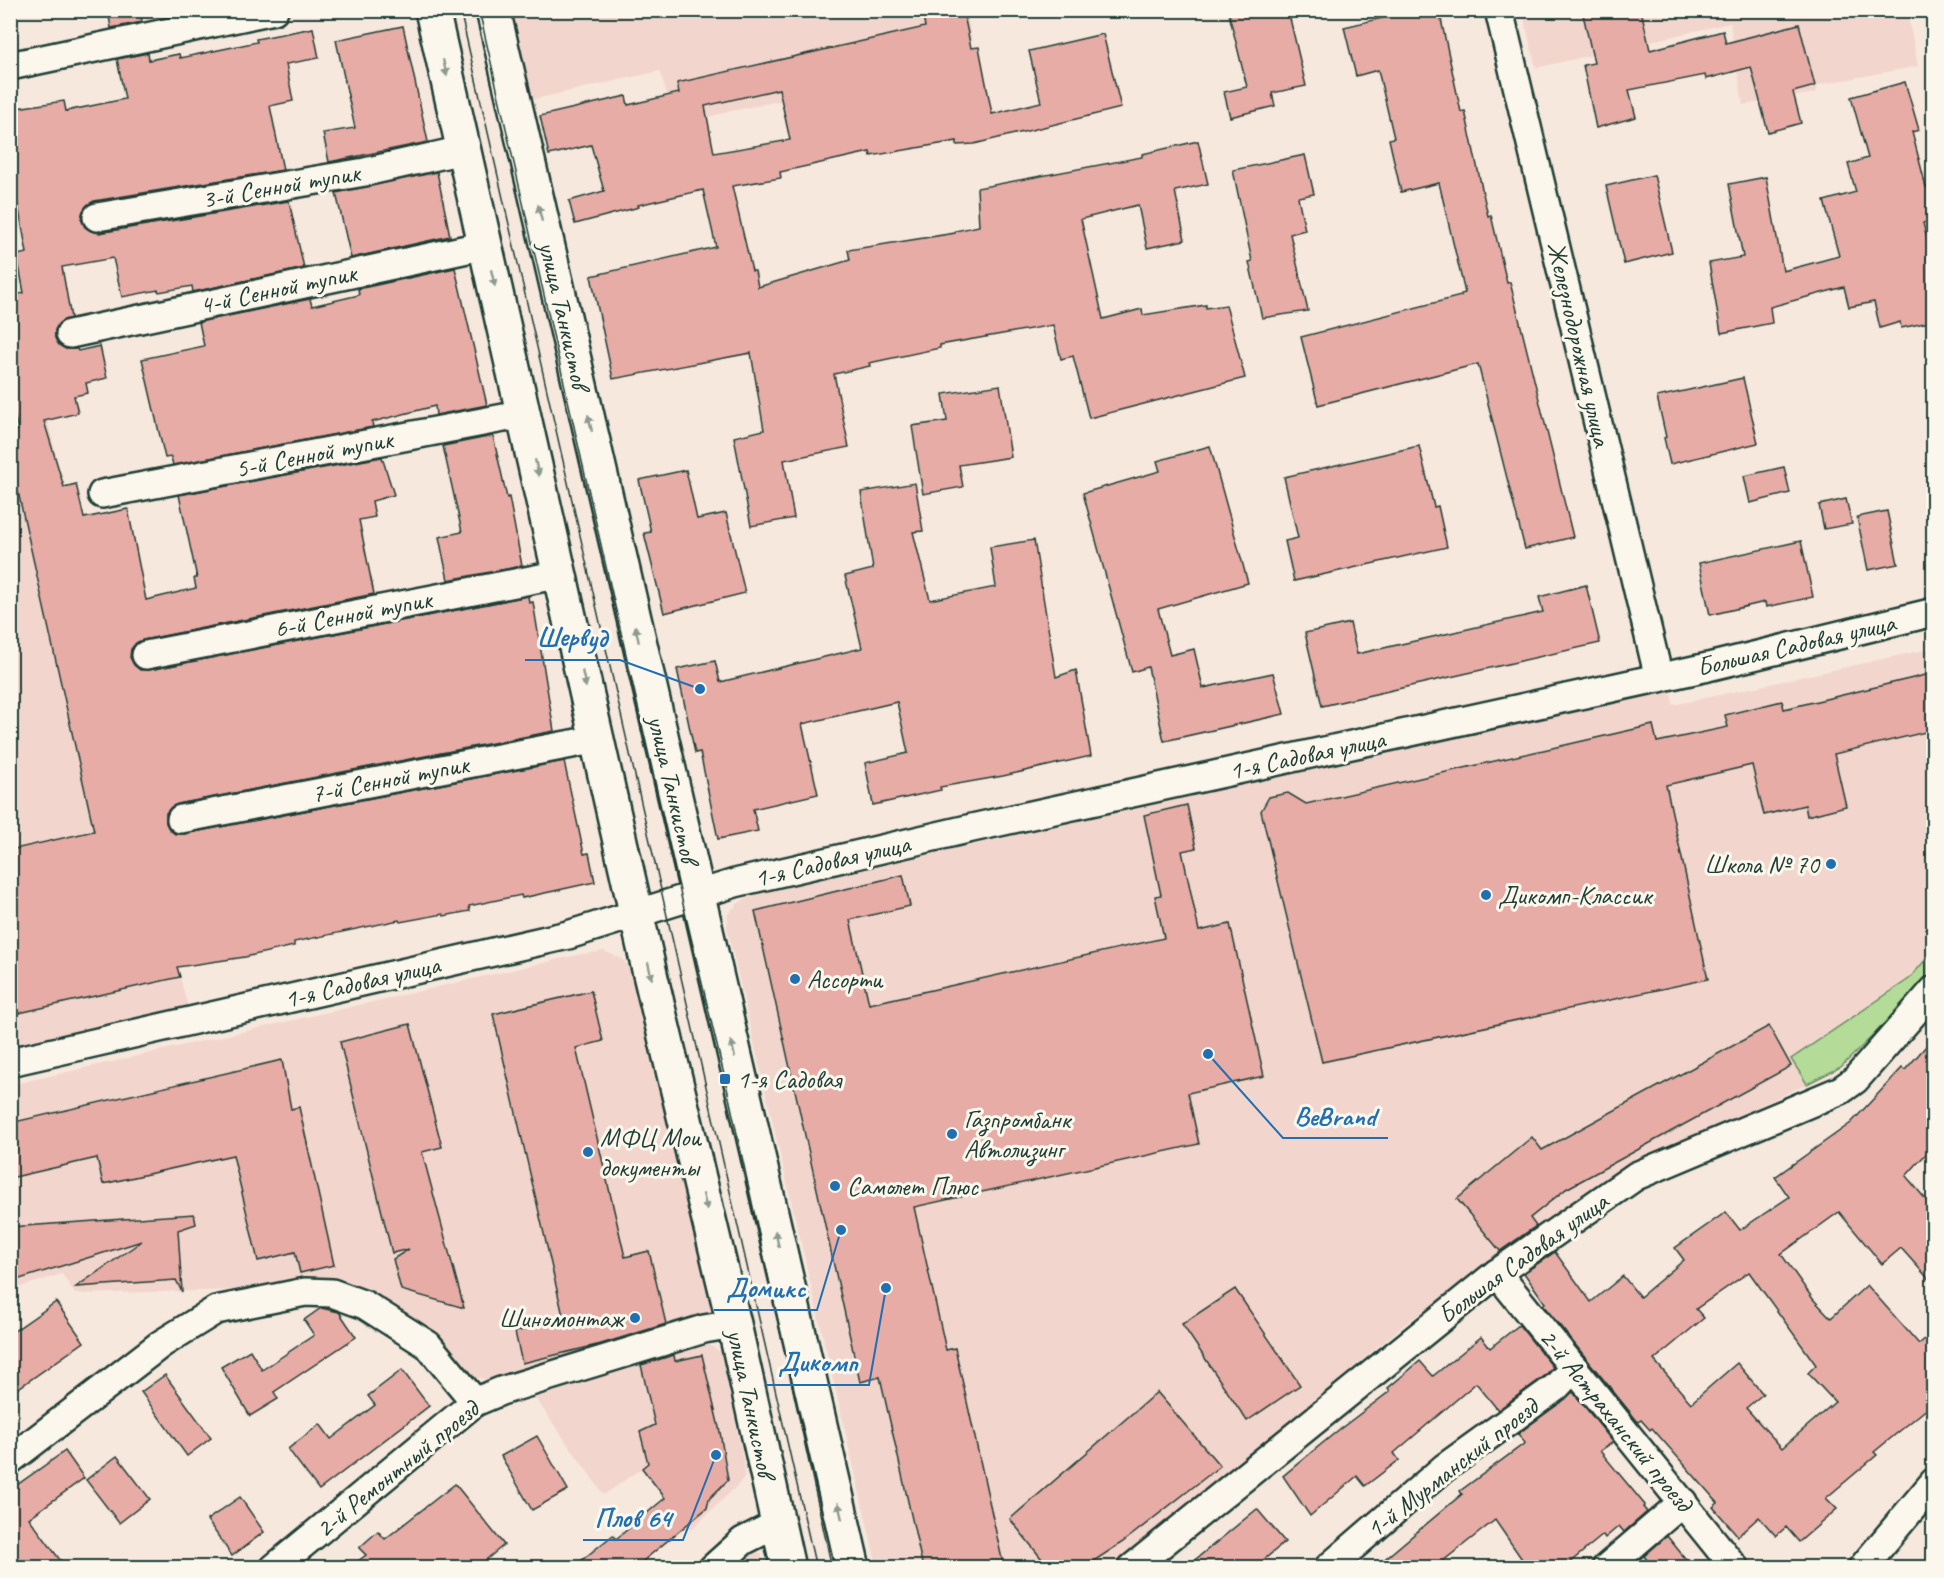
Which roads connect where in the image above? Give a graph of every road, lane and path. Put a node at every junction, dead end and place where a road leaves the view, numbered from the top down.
1 (274, 10) edge
2 (432, 10) edge
3 (493, 10) edge
4 (1499, 10) edge
5 (10, 66) edge
6 (463, 150) junction
7 (97, 217) dead end
8 (486, 245) junction
9 (70, 334) dead end
10 (525, 414) junction
11 (102, 494) dead end
12 (561, 574) junction
13 (1934, 612) edge
14 (146, 655) dead end
15 (1659, 678) junction
16 (598, 740) junction
17 (181, 819) dead end
18 (698, 895) junction
19 (637, 914) junction
20 (1934, 990) edge
21 (10, 1062) edge
22 (1497, 1273) junction
23 (734, 1324) junction
24 (1574, 1368) junction
25 (475, 1402) junction
26 (10, 1460) edge
27 (1934, 1482) edge
28 (1683, 1502) junction
29 (777, 1524) junction
30 (274, 1568) edge
31 (713, 1568) edge
32 (788, 1568) edge
33 (853, 1568) edge
34 (1132, 1568) edge
35 (1329, 1568) edge
36 (1606, 1568) edge
37 (1735, 1568) edge
38 (1862, 1568) edge

1 - 5 street
2 -> 6 main road, улица Танкистов
18 -> 3 main road, улица Танкистов
4 - 15 street, Железнодорожная улица
6 - 7 street, 3-й Сенной тупик
6 - 8 main road, улица Танкистов
8 - 9 street, 4-й Сенной тупик
8 -> 10 main road, улица Танкистов
10 - 11 street, 5-й Сенной тупик
10 -> 12 main road, улица Танкистов
12 - 14 street, 6-й Сенной тупик
12 -> 16 main road, улица Танкистов
13 - 15 street, Большая Садовая улица
15 - 18 street, 1-я Садовая улица
16 - 17 street, 7-й Сенной тупик
16 - 19 main road, улица Танкистов
18 - 19 street, 1-я Садовая улица
33 -> 18 main road, улица Танкистов
19 - 21 street, 1-я Садовая улица
19 -> 23 main road, улица Танкистов
20 - 22 street, Большая Садовая улица
22 - 24 street, 2-й Астраханский проезд
22 - 34 street, Большая Садовая улица
23 - 25 street, 2-й Ремонтный проезд
23 - 29 main road, улица Танкистов
24 - 28 street, 2-й Астраханский проезд
24 - 35 street, 1-й Мурманский проезд
25 - 26 street
25 - 30 street, 2-й Ремонтный проезд
27 - 38 street
28 - 36 street
28 - 37 street, 2-й Астраханский проезд
29 - 31 street
29 - 32 main road, улица Танкистов

